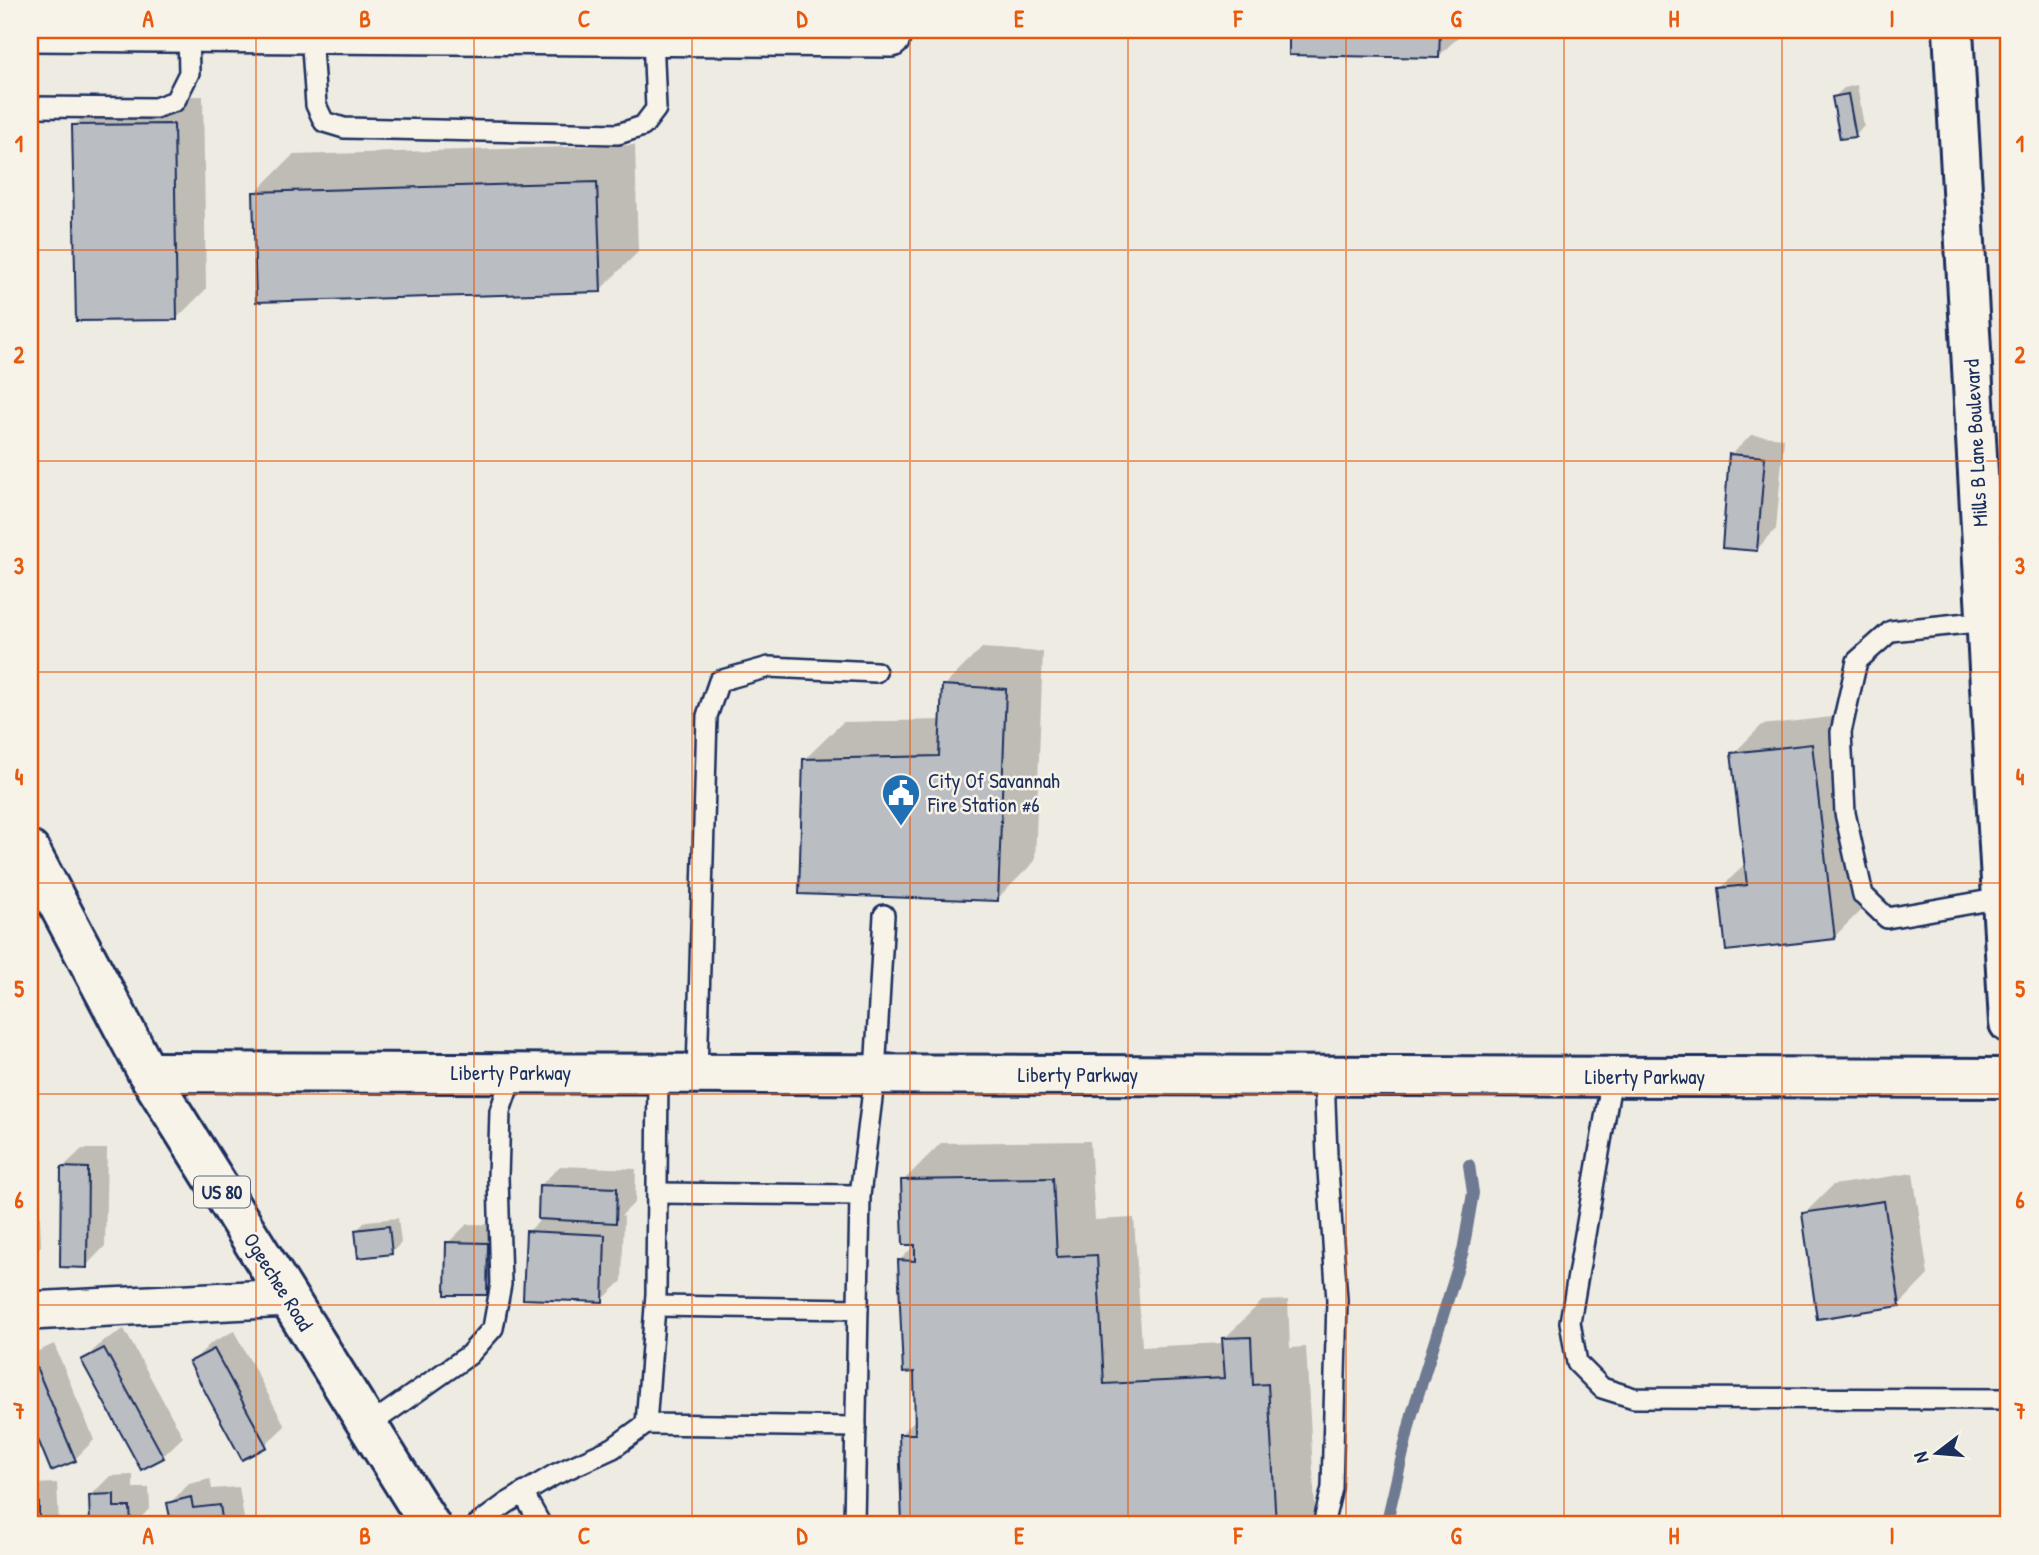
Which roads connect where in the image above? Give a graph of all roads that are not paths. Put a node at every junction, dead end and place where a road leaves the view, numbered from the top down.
1 (1953, 30) edge
2 (30, 32) edge
3 (188, 33) junction
4 (311, 34) junction
5 (653, 36) junction
6 (891, 38) dead end
7 (30, 107) edge
8 (1986, 621) junction
9 (876, 672) dead end
10 (30, 851) edge
11 (2002, 898) junction
12 (884, 915) dead end
13 (2009, 1023) edge
14 (147, 1072) junction
15 (513, 1073) junction
16 (697, 1073) junction
17 (657, 1074) junction
18 (875, 1074) junction
19 (1324, 1075) junction
20 (1612, 1077) junction
21 (2009, 1078) edge
22 (657, 1193) junction
23 (860, 1195) junction
24 (288, 1298) junction
25 (656, 1306) junction
26 (858, 1309) junction
27 (30, 1311) edge
28 (2009, 1399) edge
29 (646, 1424) junction
30 (368, 1426) junction
31 (856, 1427) junction
32 (523, 1493) junction
33 (430, 1525) edge
34 (477, 1525) edge
35 (541, 1525) edge
36 (854, 1525) edge
37 (1323, 1525) edge

1 - 8 street, Mills B Lane Boulevard
2 - 3 street
3 - 4 street
3 - 7 lane
4 - 5 street
4 - 5 lane
5 - 6 street
8 - 11 street, Mills B Lane Boulevard
8 - 11 lane
9 - 16 lane
10 - 14 street, Ogeechee Road / US 80
11 - 13 street, Mills B Lane Boulevard
12 - 18 lane
14 - 15 street, Liberty Parkway
14 - 24 street, Ogeechee Road / US 80
15 - 17 street, Liberty Parkway
15 - 30 lane
16 - 17 street, Liberty Parkway
16 - 18 street, Liberty Parkway
17 - 22 lane
18 - 19 street, Liberty Parkway
18 - 23 lane
19 - 20 street, Liberty Parkway
19 - 37 lane
20 - 21 street, Liberty Parkway
20 - 28 lane
22 - 23 lane
22 - 25 lane
23 - 26 lane
24 - 27 street
24 - 30 street, Ogeechee Road / US 80
25 - 26 lane
25 - 29 lane
26 - 31 lane
29 - 31 lane
29 - 32 lane
30 - 33 street, Ogeechee Road / US 80
31 - 36 lane
32 - 34 lane
32 - 35 lane

